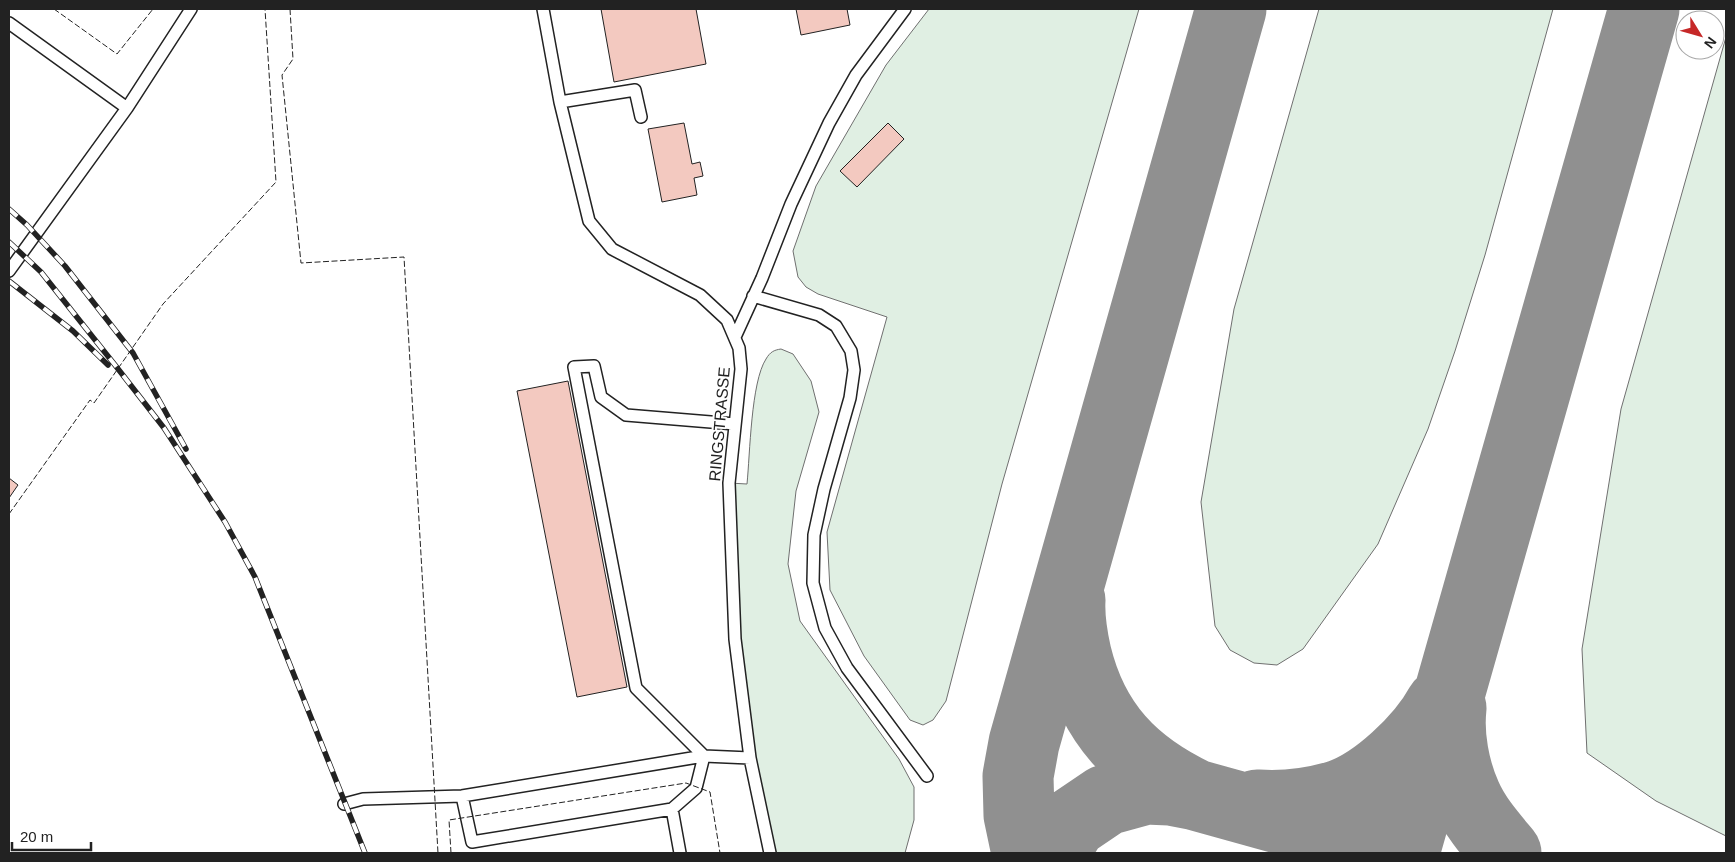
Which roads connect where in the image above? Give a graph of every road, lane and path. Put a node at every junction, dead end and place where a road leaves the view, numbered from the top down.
1 (191, 9) edge
2 (543, 9) edge
3 (905, 9) edge
4 (9, 24) edge
5 (560, 102) junction
6 (127, 108) junction
7 (641, 117) dead end
8 (9, 271) edge
9 (753, 296) junction
10 (735, 336) junction
11 (735, 424) junction
12 (704, 756) junction
13 (750, 758) junction
14 (926, 776) dead end
15 (462, 796) junction
16 (344, 804) dead end
17 (672, 809) junction
18 (680, 853) edge
19 (770, 853) edge

1 - 6 lane
2 - 5 lane, RINGSTRASSE
3 - 9 lane
4 - 6 lane
5 - 7 lane
5 - 10 lane, RINGSTRASSE
6 - 8 lane
9 - 10 lane
9 - 14 lane
10 - 11 lane, RINGSTRASSE
11 - 12 lane
11 - 13 lane, RINGSTRASSE
12 - 13 lane
12 - 15 lane
12 - 17 lane
13 - 19 lane, RINGSTRASSE
15 - 16 lane
15 - 17 lane
17 - 18 lane

